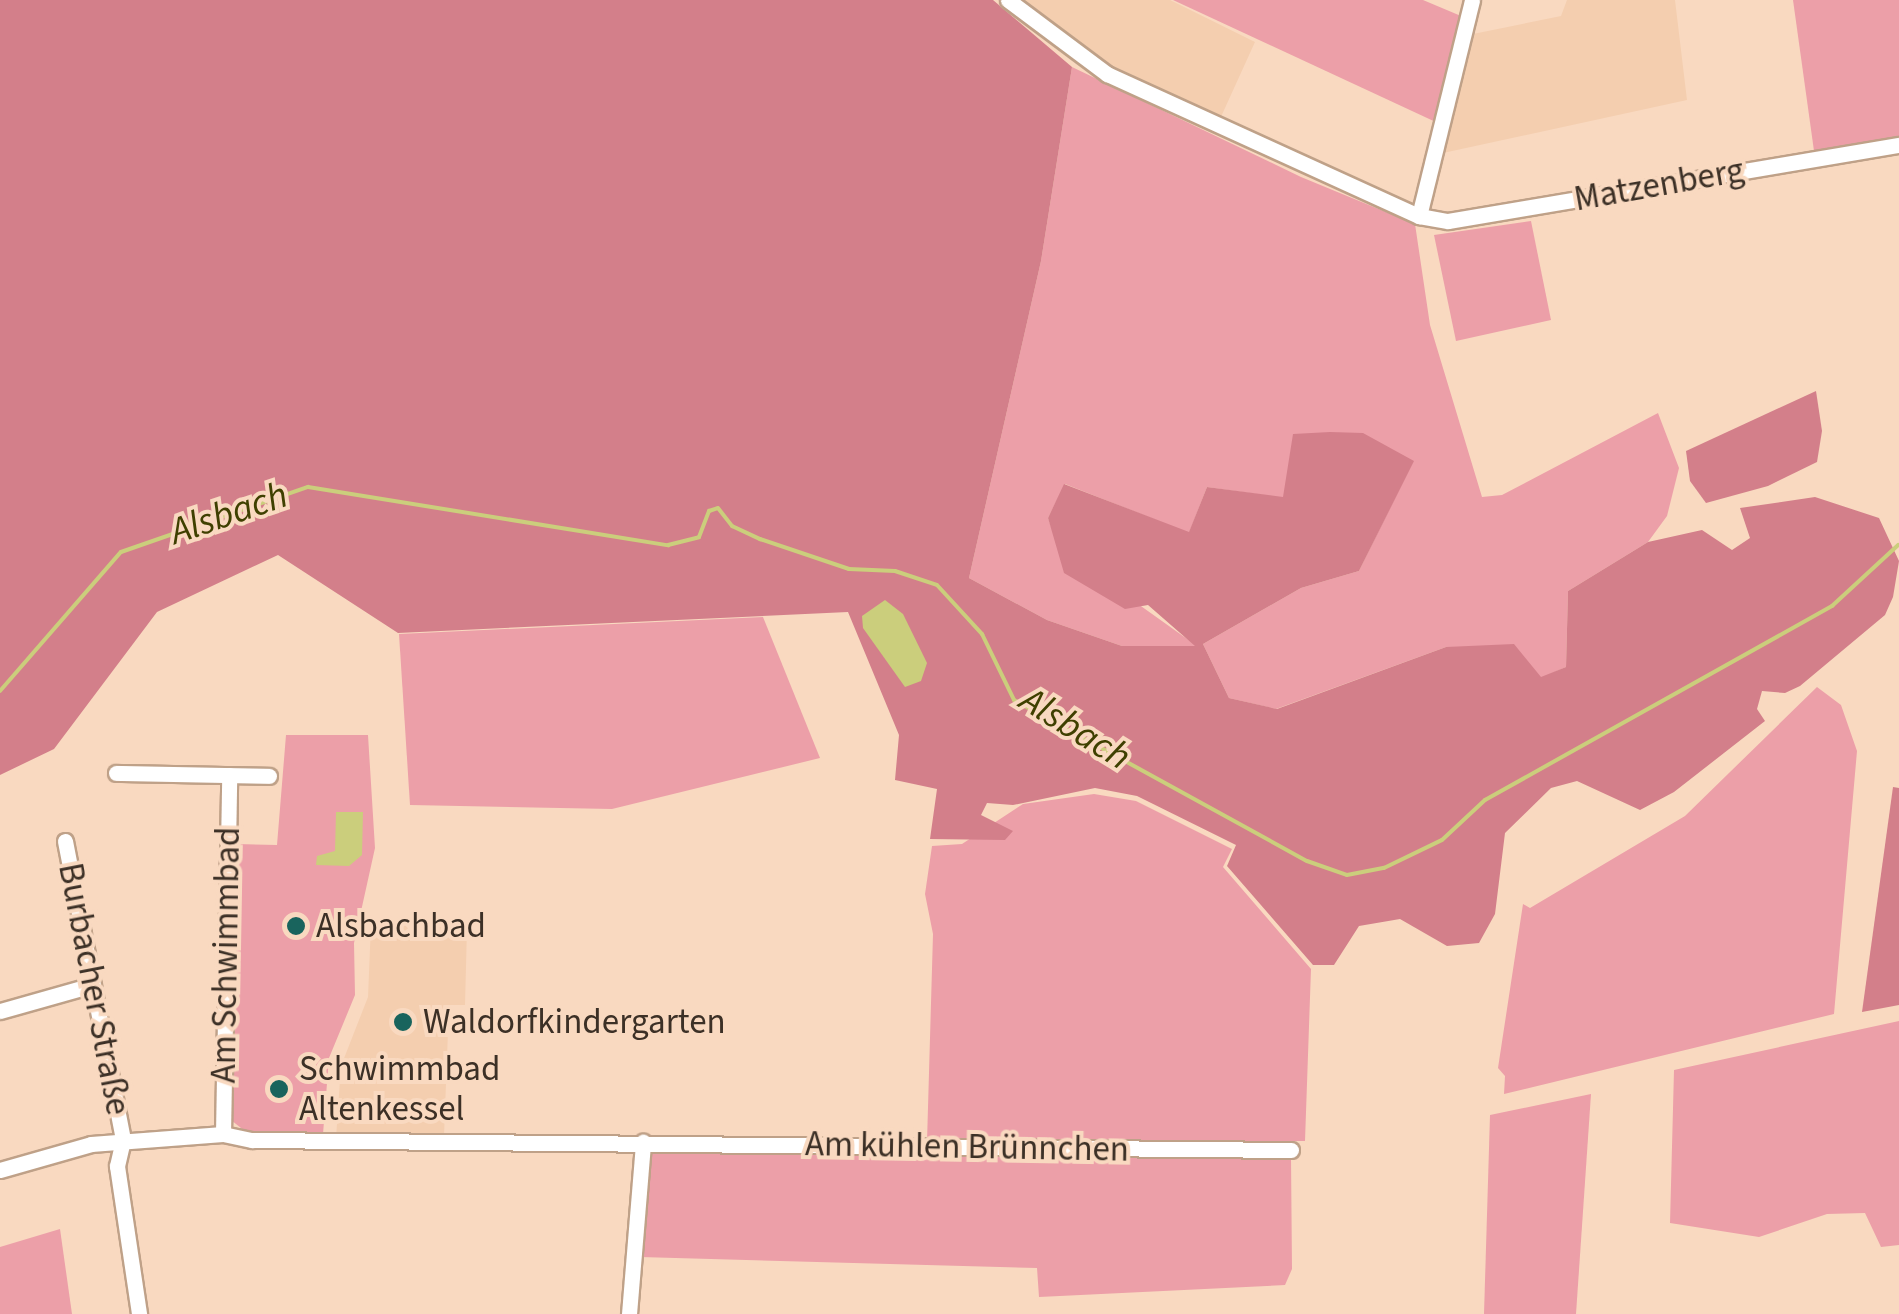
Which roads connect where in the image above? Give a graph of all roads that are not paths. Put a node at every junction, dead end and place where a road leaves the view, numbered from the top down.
1 (1008, 0) edge
2 (1472, 0) edge
3 (1899, 145) edge
4 (1419, 216) junction
5 (116, 773) dead end
6 (229, 776) junction
7 (268, 776) dead end
8 (65, 841) dead end
9 (89, 986) junction
10 (0, 1012) edge
11 (224, 1134) junction
12 (123, 1140) junction
13 (643, 1142) junction
14 (1291, 1150) dead end
15 (0, 1170) edge
16 (140, 1314) edge
17 (629, 1314) edge

1 - 4 street, Matzenberg
2 - 4 street
3 - 4 street, Matzenberg
5 - 6 street, Am Schwimmbad
6 - 7 street, Am Schwimmbad
6 - 11 street, Am Schwimmbad
8 - 9 street, Burbacher Straße
9 - 10 street
9 - 12 street, Burbacher Straße
11 - 12 street, Am kühlen Brünnchen
11 - 13 street, Am kühlen Brünnchen
12 - 15 street, Am kühlen Brünnchen
12 - 16 street, Burbacher Straße
13 - 14 street, Am kühlen Brünnchen
13 - 17 street

